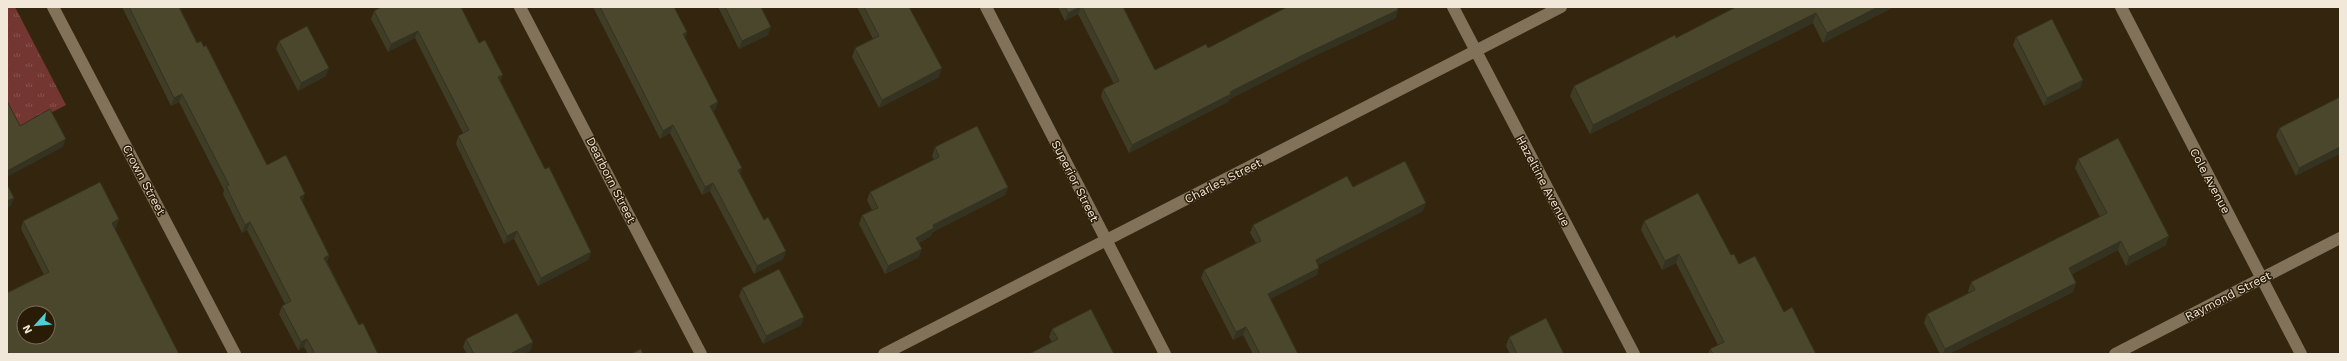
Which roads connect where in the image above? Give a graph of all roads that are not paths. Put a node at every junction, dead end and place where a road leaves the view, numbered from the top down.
1 (53, 7) edge
2 (520, 7) edge
3 (986, 7) edge
4 (1453, 7) edge
5 (1561, 7) edge
6 (2121, 7) edge
7 (1476, 51) junction
8 (2340, 238) edge
9 (1105, 241) junction
10 (2261, 279) junction
11 (235, 354) edge
12 (701, 354) edge
13 (884, 354) edge
14 (1165, 354) edge
15 (1634, 354) edge
16 (2115, 354) edge
17 (2301, 354) edge

1 - 11 street, Crown Street
2 - 12 street, Dearborn Street
3 - 9 street, Superior Street
4 - 7 street, Hazeltine Avenue
5 - 7 street, Charles Street
6 - 10 street, Cole Avenue
7 - 9 street, Charles Street
7 - 15 street, Hazeltine Avenue
8 - 10 street, Raymond Street
9 - 13 street, Charles Street
9 - 14 street, Superior Street
10 - 16 street, Raymond Street
10 - 17 street, Cole Avenue

